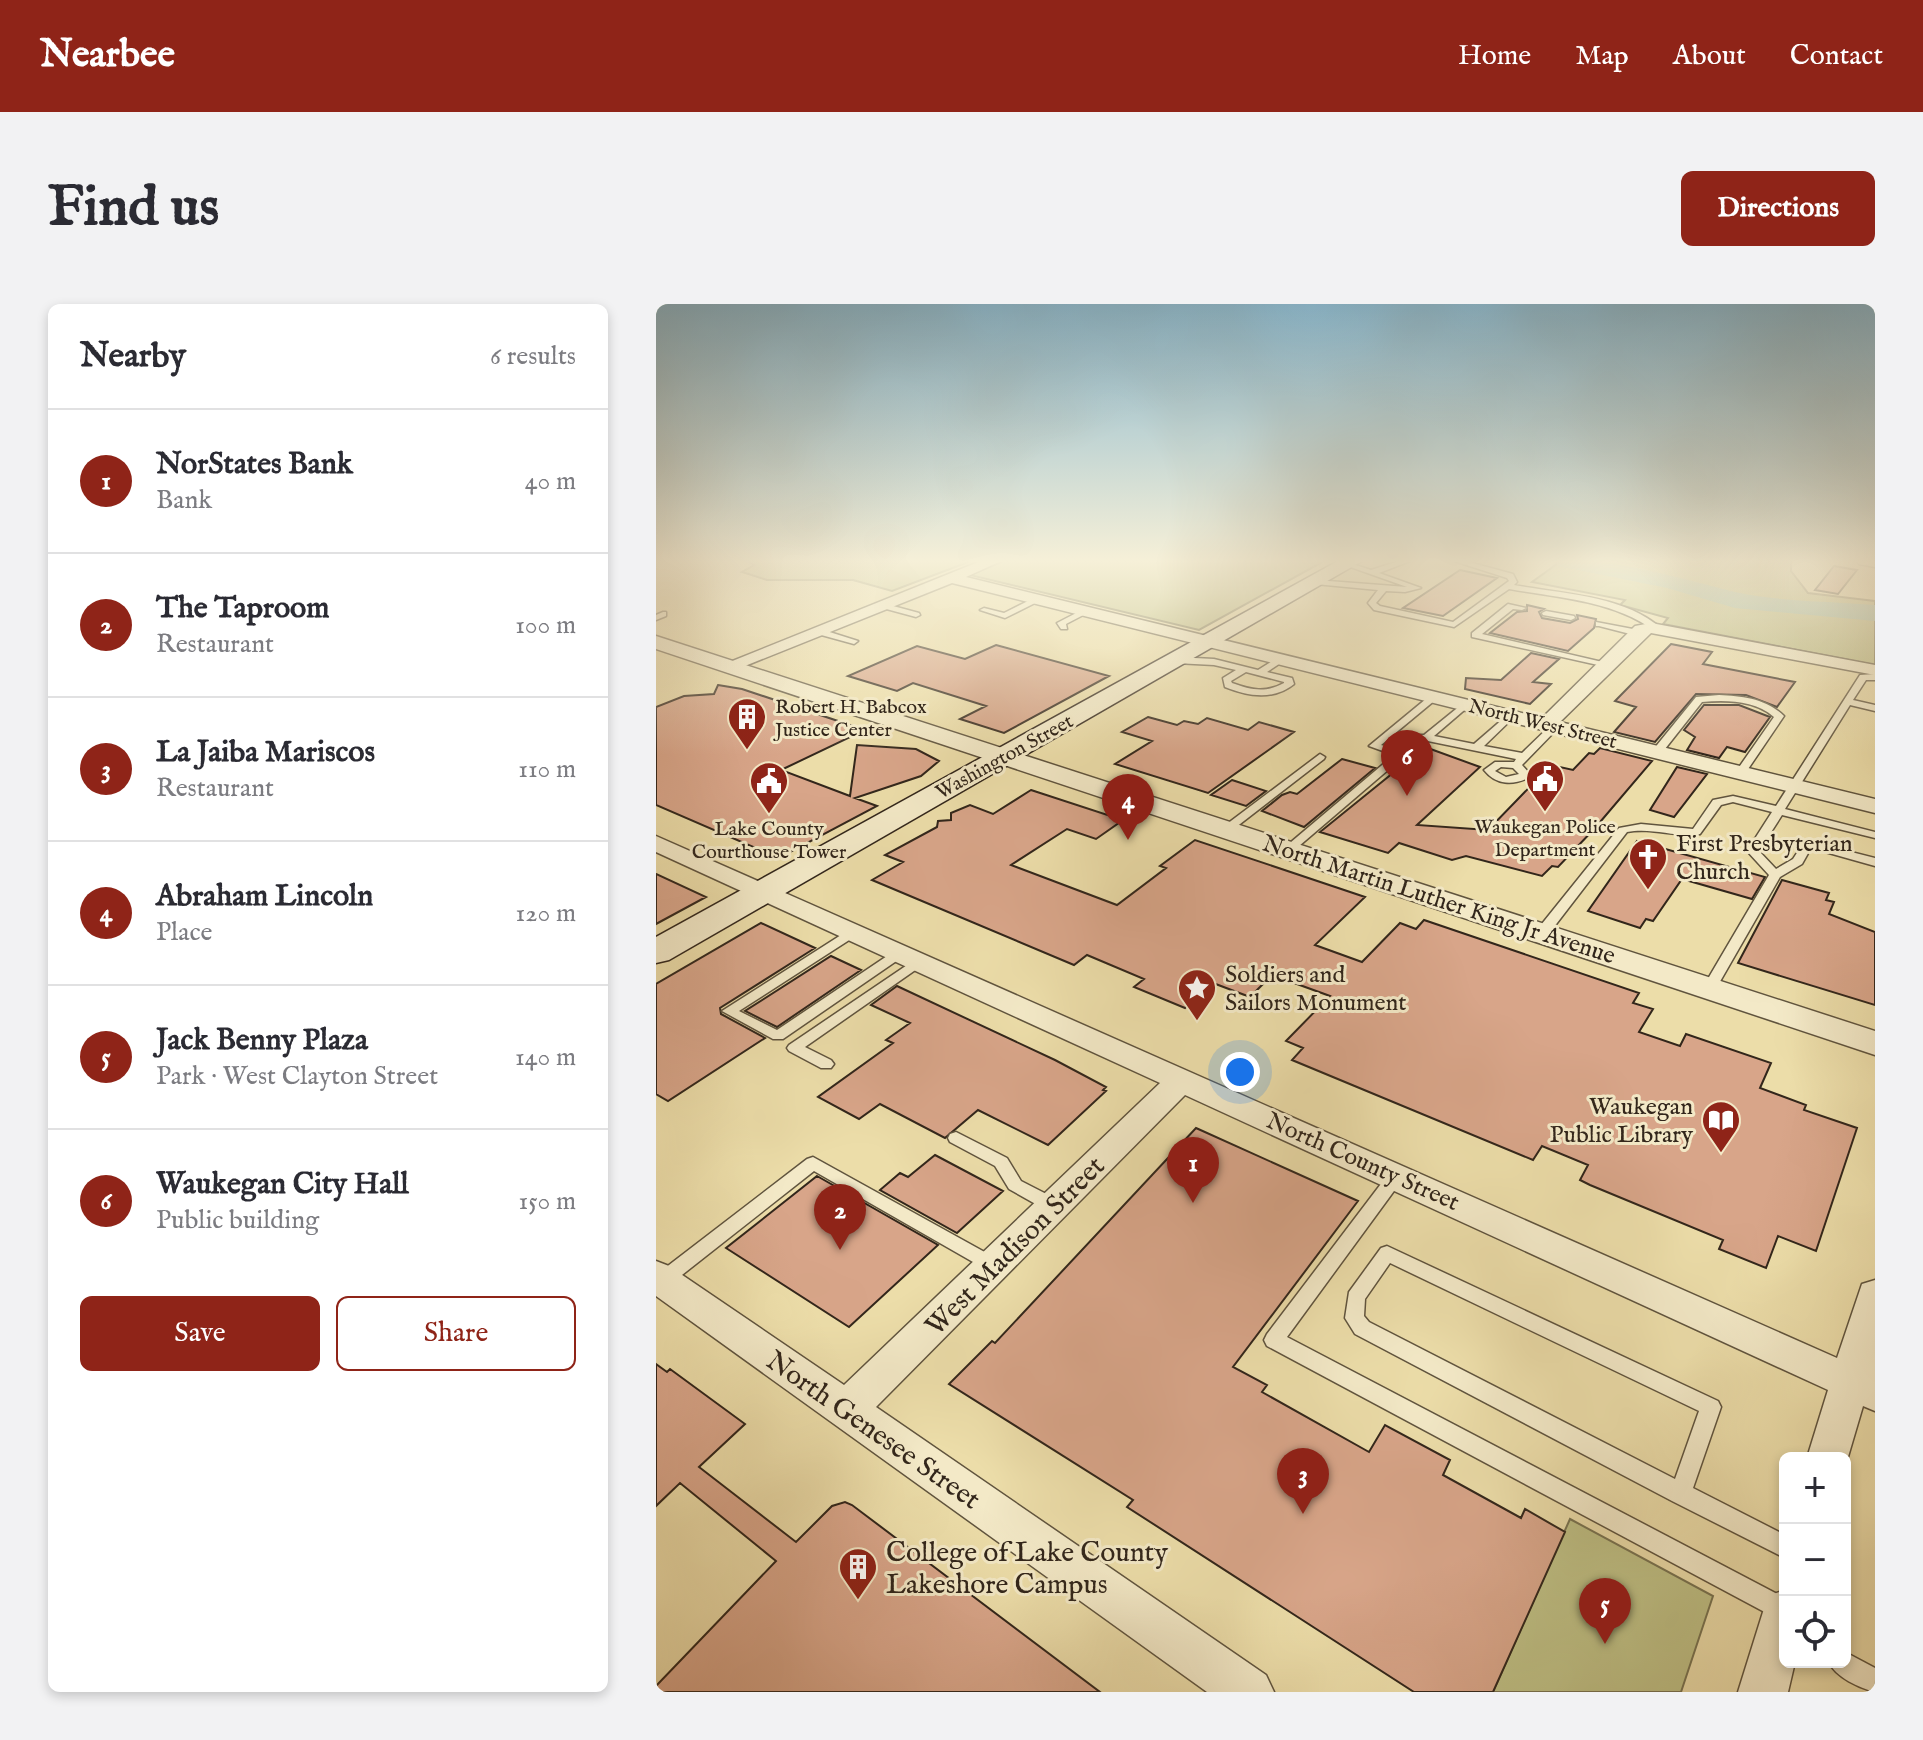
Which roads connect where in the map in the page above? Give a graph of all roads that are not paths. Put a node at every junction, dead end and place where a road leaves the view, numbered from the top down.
1 (830, 626) edge
2 (1150, 626) edge
3 (1236, 626) edge
4 (1486, 626) edge
5 (1607, 626) edge
6 (1655, 626) edge
7 (1658, 629) junction
8 (817, 631) junction
9 (1638, 633) junction
10 (1210, 640) junction
11 (854, 641) dead end
12 (658, 644) edge
13 (1282, 658) junction
14 (1175, 660) junction
15 (1607, 664) junction
16 (729, 666) junction
17 (1245, 669) junction
18 (1875, 670) edge
19 (1259, 673) junction
20 (1875, 677) edge
21 (1435, 696) junction
22 (1848, 702) junction
23 (1466, 704) junction
24 (1875, 708) edge
25 (1511, 715) junction
26 (1551, 725) junction
27 (1426, 738) junction
28 (1478, 746) junction
29 (1657, 752) junction
30 (1401, 754) junction
31 (1003, 756) junction
32 (1320, 757) dead end
33 (1740, 773) junction
34 (1792, 786) junction
35 (1875, 806) edge
36 (1778, 810) junction
37 (1227, 829) junction
38 (1875, 835) edge
39 (656, 843) edge
40 (1288, 850) junction
41 (1875, 862) edge
42 (1775, 875) junction
43 (762, 892) junction
44 (852, 932) junction
45 (1542, 933) junction
46 (656, 952) edge
47 (910, 957) junction
48 (1709, 989) junction
49 (1875, 1043) edge
50 (826, 1064) dead end
51 (1182, 1080) junction
52 (956, 1138) dead end
53 (1396, 1176) junction
54 (1054, 1206) junction
55 (993, 1265) junction
56 (659, 1278) edge
57 (1875, 1295) edge
58 (1863, 1388) edge
59 (846, 1410) junction
60 (1831, 1452) edge
61 (1680, 1494) junction
62 (1779, 1544) edge
63 (1779, 1618) edge
64 (1779, 1638) edge
65 (1851, 1668) edge
66 (1875, 1681) edge
67 (1249, 1692) edge
68 (1763, 1692) edge

1 - 8 street
2 - 10 street, North West Street
3 - 10 main road, Washington Street
4 - 15 lane
5 - 9 lane
6 - 7 lane
7 - 9 street
7 - 18 street
8 - 11 lane
8 - 16 street
9 - 15 street
10 - 13 street, North West Street
10 - 14 main road, Washington Street
12 - 16 street, North Martin Luther King Jr Avenue
13 - 19 lane
13 - 21 street, North West Street
14 - 17 lane
14 - 31 main road, Washington Street
15 - 26 street
16 - 31 street, North Martin Luther King Jr Avenue
17 - 19 lane
17 - 19 lane
20 - 22 lane
21 - 23 street, North West Street
21 - 30 lane
22 - 24 lane
22 - 34 lane
23 - 25 street, North West Street
23 - 27 lane
25 - 26 street, North West Street
25 - 28 lane
26 - 28 lane
26 - 29 street, North West Street
27 - 28 lane
27 - 30 lane
29 - 33 street, North West Street
29 - 33 lane
30 - 40 lane
31 - 37 street, North Martin Luther King Jr Avenue
31 - 43 main road, Washington Street
32 - 37 lane
33 - 34 street, North West Street
34 - 35 street, North West Street
34 - 36 lane
36 - 38 lane
36 - 42 lane
36 - 45 lane
37 - 40 street, North Martin Luther King Jr Avenue
39 - 43 street, North County Street
40 - 45 street, North Martin Luther King Jr Avenue
41 - 42 lane
42 - 48 lane
43 - 44 street, North County Street
43 - 46 main road, Washington Street
44 - 47 street, North County Street
44 - 47 lane
45 - 48 street, North Martin Luther King Jr Avenue
47 - 50 lane
47 - 51 street, North County Street
48 - 49 street, North Martin Luther King Jr Avenue
51 - 53 street, North County Street
51 - 54 street, West Madison Street
52 - 54 lane
53 - 58 street, North County Street
53 - 63 lane
54 - 55 street, West Madison Street
55 - 56 lane
55 - 59 street, West Madison Street
56 - 59 street, North Genesee Street
57 - 58 street
58 - 60 street
59 - 67 street, North Genesee Street
61 - 61 lane
61 - 62 lane
64 - 68 street
65 - 66 lane

